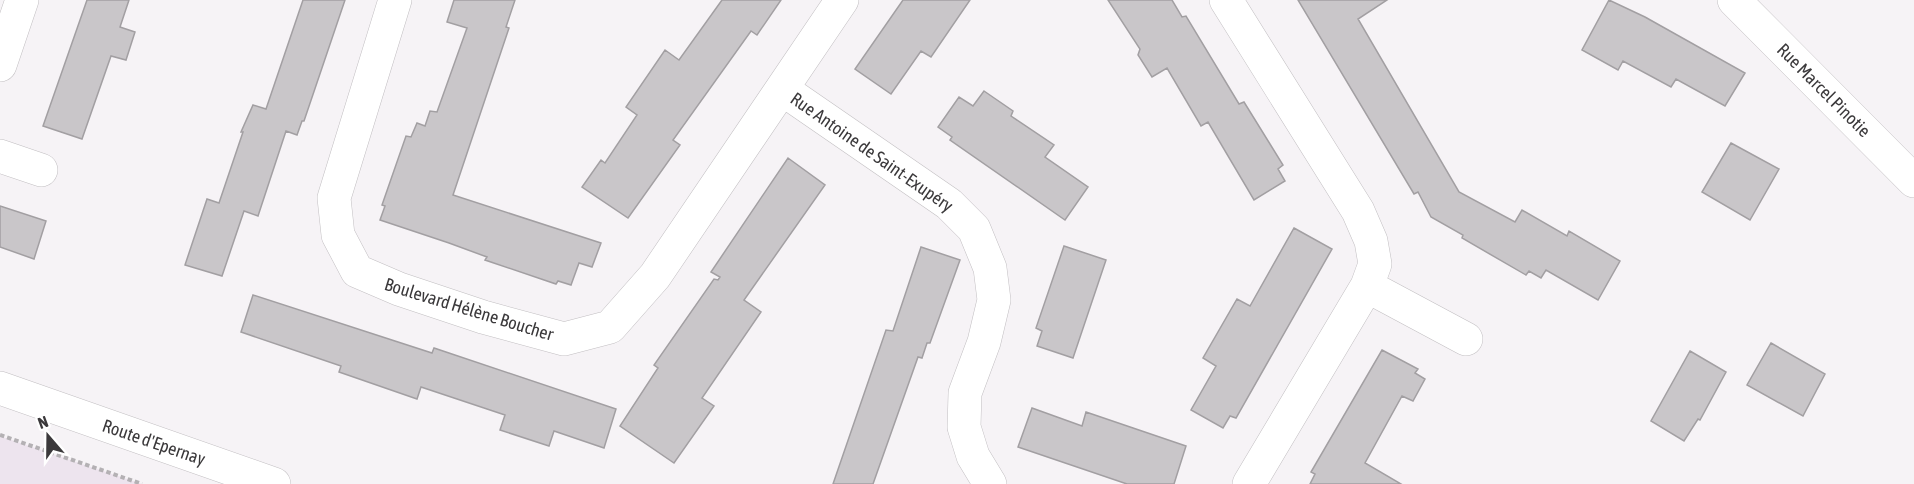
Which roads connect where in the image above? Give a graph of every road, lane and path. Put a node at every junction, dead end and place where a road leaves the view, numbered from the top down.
1 (22, 0) edge
2 (395, 0) edge
3 (842, 0) edge
4 (1226, 0) edge
5 (1734, 0) edge
6 (0, 65) edge
7 (782, 89) junction
8 (0, 156) edge
9 (41, 170) dead end
10 (1914, 181) edge
11 (1367, 286) junction
12 (1466, 339) dead end
13 (0, 388) edge
14 (0, 435) edge
15 (142, 484) edge
16 (274, 484) edge
17 (990, 484) edge
18 (1249, 484) edge

1 - 6 street
2 - 7 street, Boulevard Hélène Boucher
3 - 7 street, Boulevard Hélène Boucher
4 - 11 street
5 - 10 street, Rue Marcel Pinotie
7 - 17 street, Rue Antoine de Saint-Exupéry
8 - 9 street
11 - 12 street
11 - 18 street
13 - 16 street, Route d'Epernay
14 - 15 path

